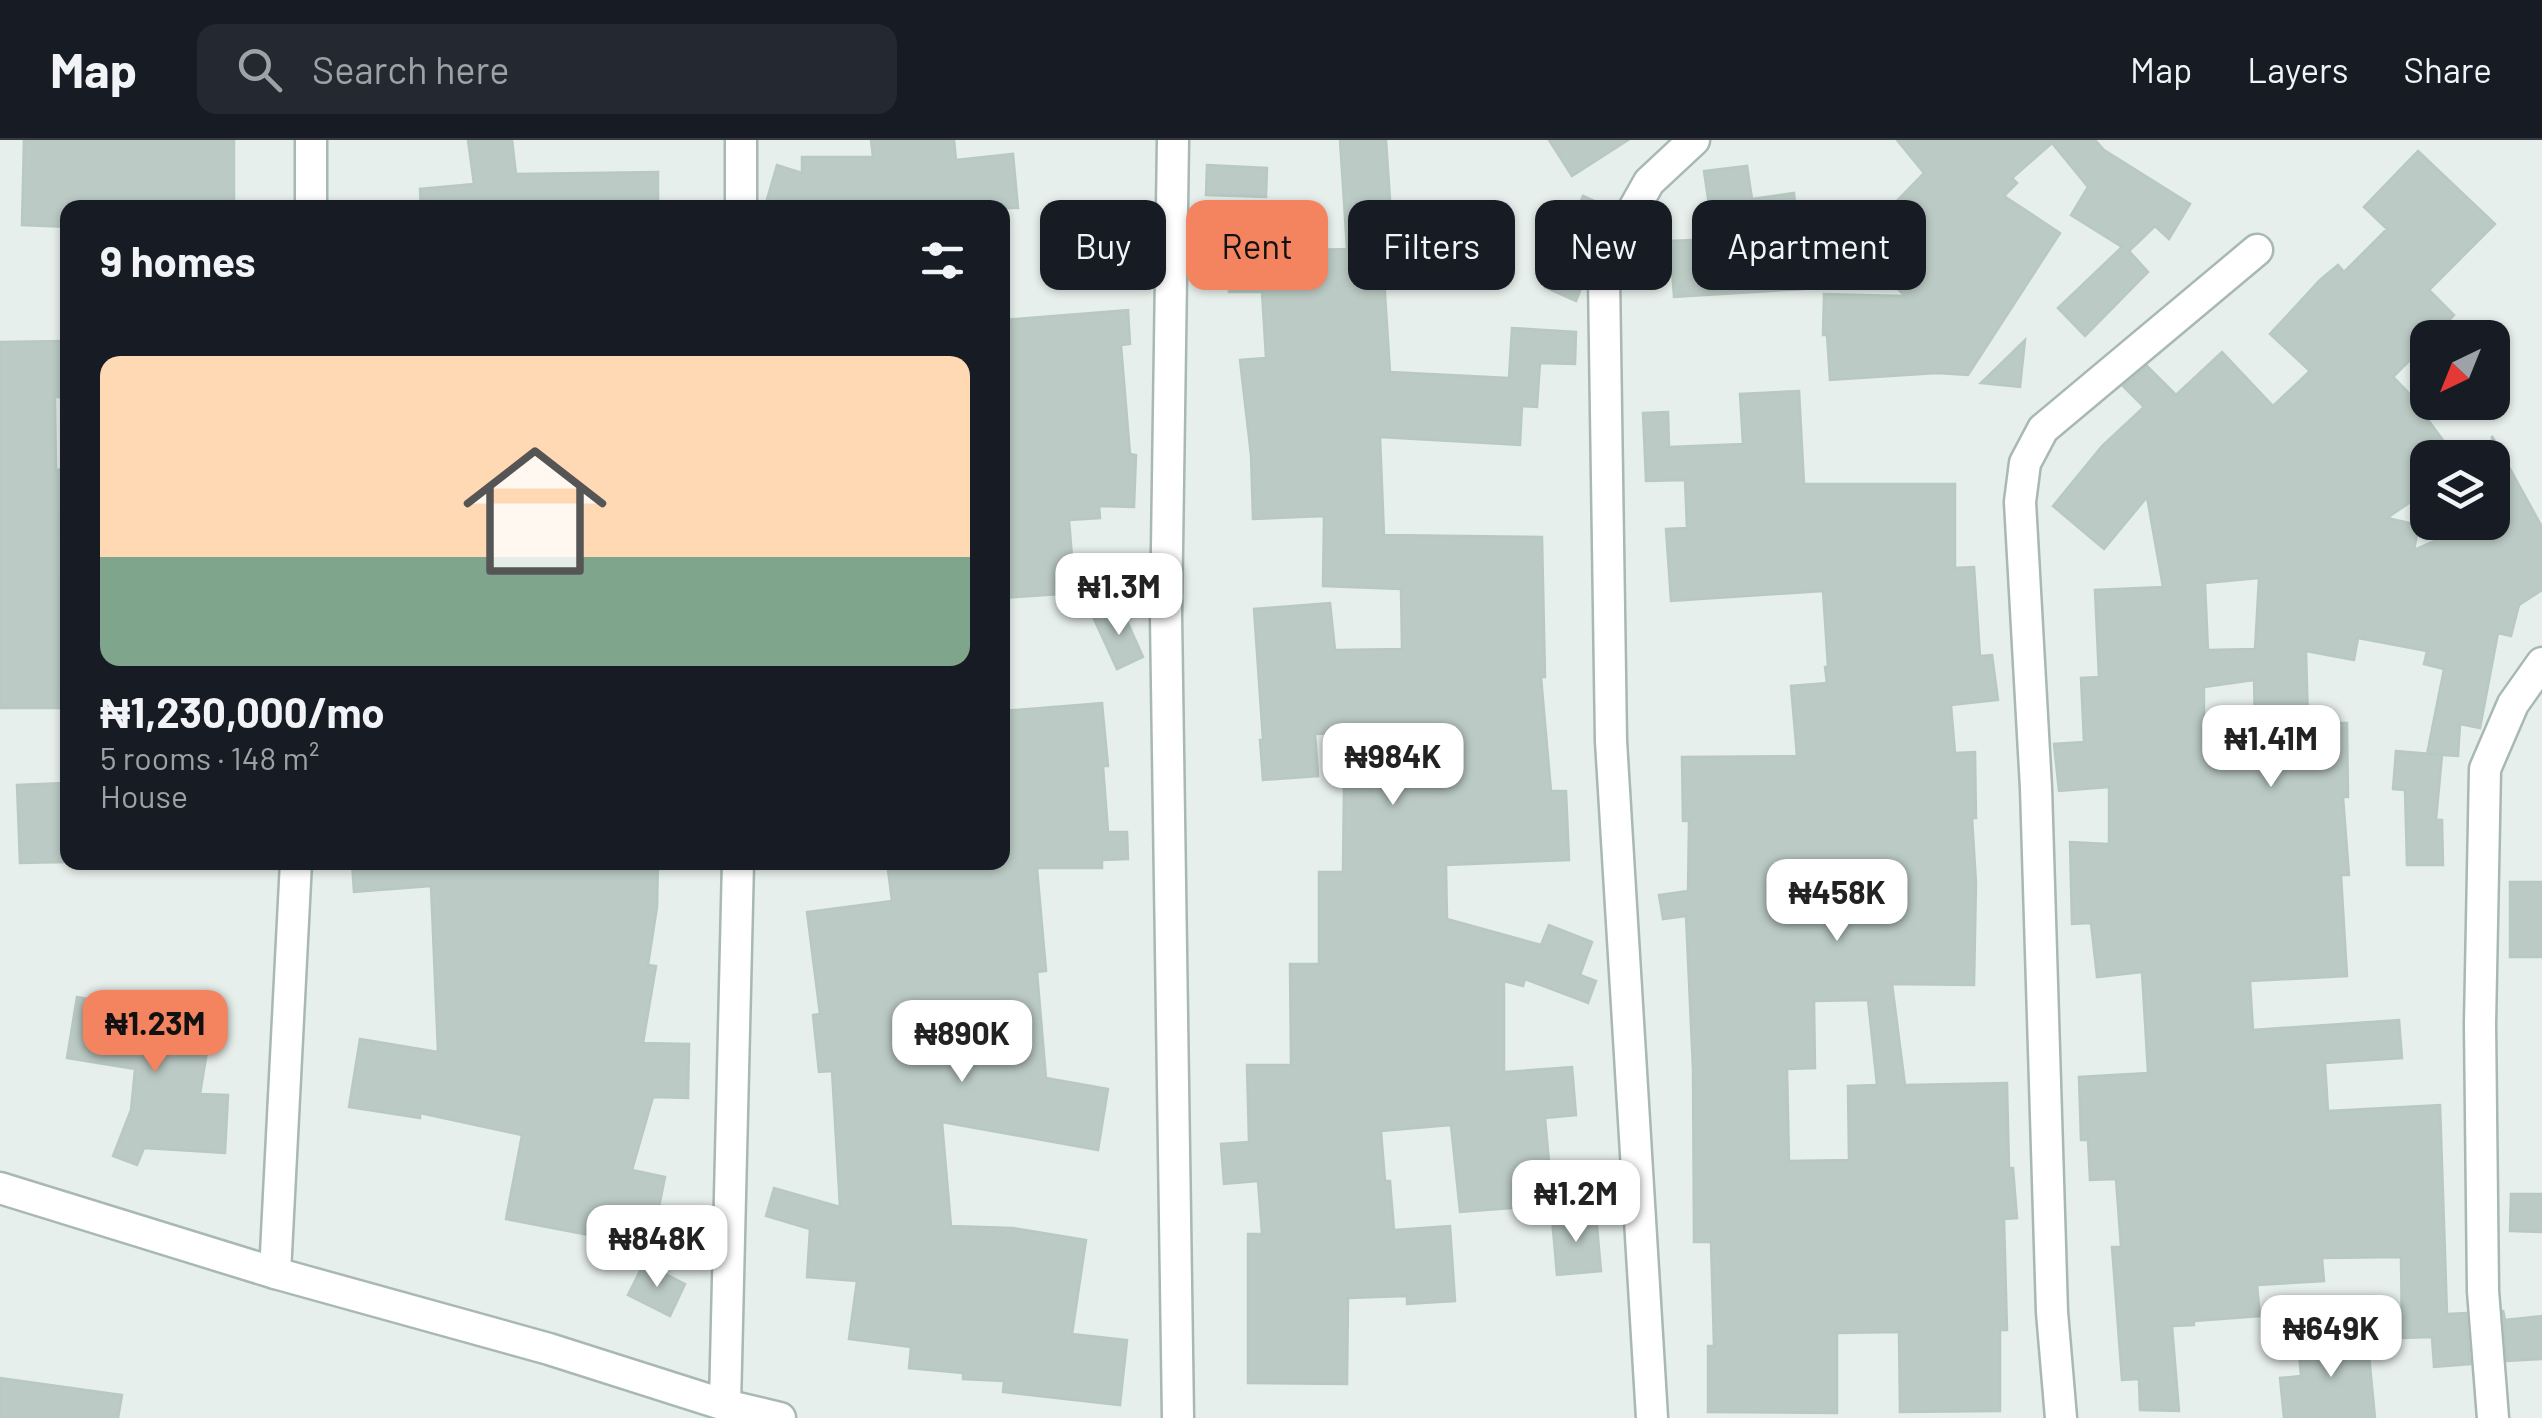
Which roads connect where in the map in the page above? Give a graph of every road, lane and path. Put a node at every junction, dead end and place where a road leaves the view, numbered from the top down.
1 (311, 140) edge
2 (741, 140) edge
3 (1173, 140) edge
4 (1694, 140) edge
5 (311, 200) edge
6 (741, 200) edge
7 (2257, 250) dead end
8 (2542, 663) edge
9 (296, 870) edge
10 (738, 870) edge
11 (0, 1188) edge
12 (275, 1273) junction
13 (725, 1405) junction
14 (780, 1418) edge
15 (1178, 1418) edge
16 (1652, 1418) edge
17 (2061, 1418) edge
18 (2493, 1418) edge

1 - 5 street
2 - 6 street
3 - 15 street
4 - 16 street
7 - 17 street
8 - 18 street
9 - 12 street
10 - 13 street
11 - 12 street
12 - 13 street
13 - 14 street

